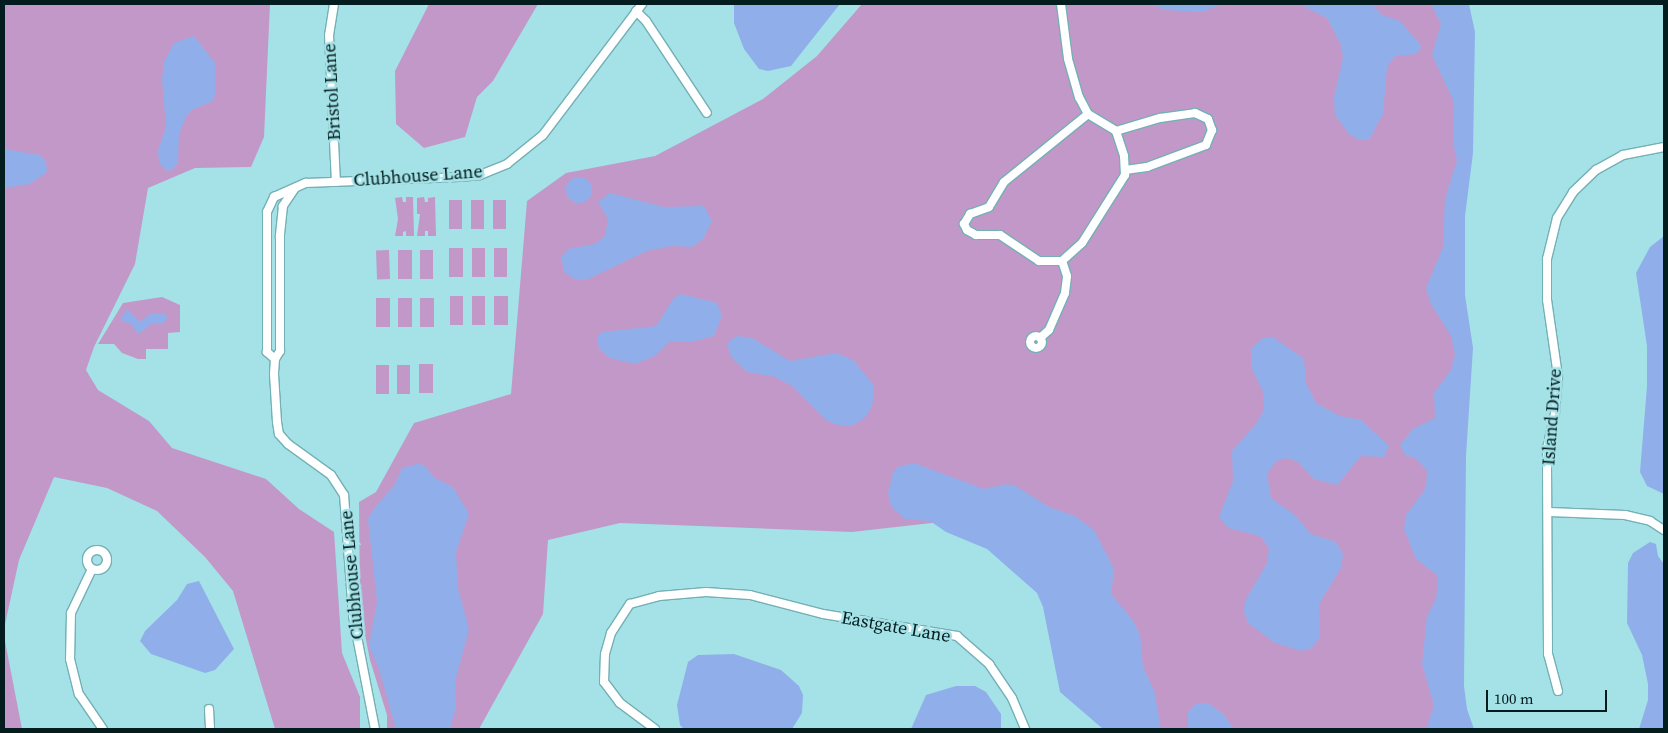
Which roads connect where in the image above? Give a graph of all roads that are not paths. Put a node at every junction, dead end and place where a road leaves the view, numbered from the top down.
1 (334, 4) edge
2 (642, 4) edge
3 (1061, 4) edge
4 (636, 11) junction
5 (707, 113) dead end
6 (1088, 114) junction
7 (1116, 131) junction
8 (1664, 146) edge
9 (1125, 170) junction
10 (336, 182) junction
11 (296, 187) junction
12 (1062, 261) junction
13 (1040, 338) dead end
14 (275, 360) junction
15 (1549, 512) junction
16 (1664, 530) edge
17 (92, 569) dead end
18 (1558, 691) dead end
19 (209, 709) dead end
20 (104, 729) edge
21 (210, 729) edge
22 (375, 729) edge
23 (655, 729) edge
24 (1025, 729) edge

1 - 10 street, Bristol Lane
2 - 4 street, Clubhouse Lane
3 - 6 street
4 - 5 street
4 - 10 street, Clubhouse Lane
6 - 7 street
6 - 12 street
7 - 9 street
7 - 9 street
8 - 15 street, Island Drive
9 - 12 street
10 - 11 street, Clubhouse Lane
11 - 14 street, Clubhouse Lane
11 - 14 street, Clubhouse Lane
12 - 13 street
14 - 22 street, Clubhouse Lane
15 - 16 street
15 - 18 street, Island Drive
17 - 20 street
19 - 21 street
23 - 24 street, Eastgate Lane

